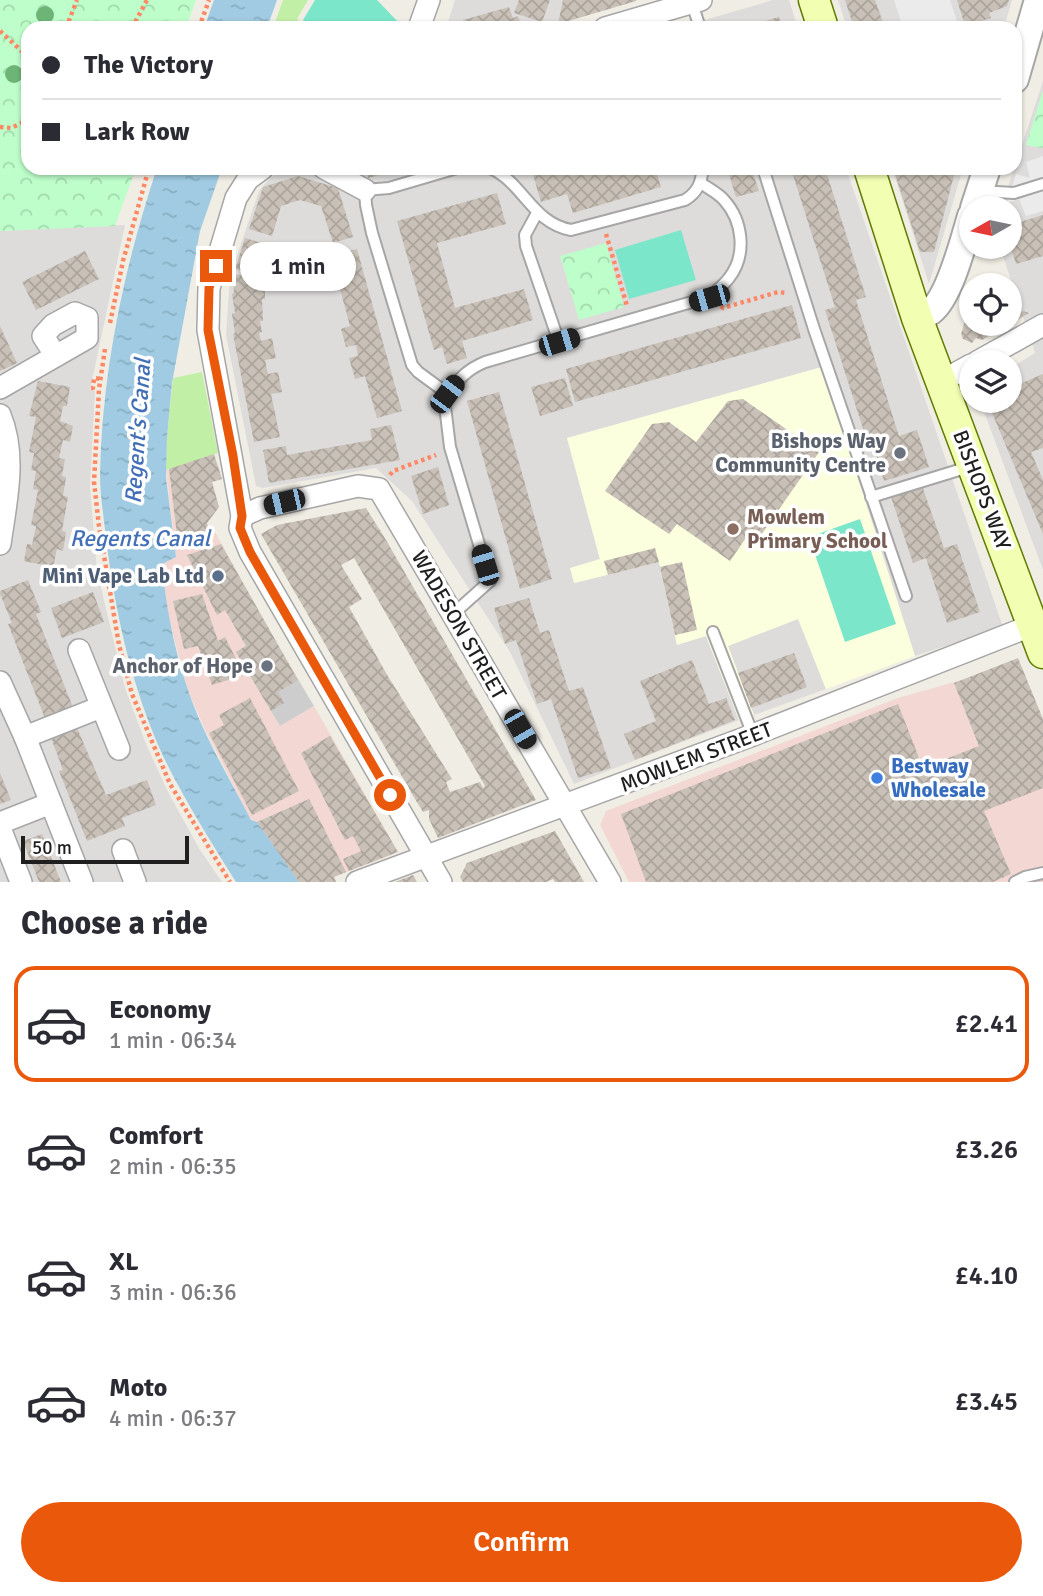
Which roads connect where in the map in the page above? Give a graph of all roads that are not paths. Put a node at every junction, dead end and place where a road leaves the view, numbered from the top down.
1 (429, 0) edge
2 (814, 0) edge
3 (1038, 0) edge
4 (697, 1) edge
5 (422, 21) edge
6 (629, 21) edge
7 (699, 21) edge
8 (821, 21) edge
9 (1022, 55) edge
10 (253, 175) edge
11 (337, 175) edge
12 (433, 175) edge
13 (503, 175) edge
14 (703, 175) edge
15 (765, 175) edge
16 (871, 175) edge
17 (702, 183) junction
18 (1043, 184) edge
19 (365, 190) junction
20 (978, 196) edge
21 (537, 213) junction
22 (959, 254) edge
23 (916, 318) junction
24 (1043, 325) edge
25 (559, 342) junction
26 (998, 350) edge
27 (56, 356) dead end
28 (959, 372) edge
29 (940, 382) junction
30 (0, 388) edge
31 (447, 394) junction
32 (0, 415) edge
33 (973, 466) junction
34 (871, 497) junction
35 (242, 516) junction
36 (0, 544) edge
37 (906, 596) dead end
38 (453, 614) junction
39 (713, 632) dead end
40 (1038, 639) edge
41 (79, 650) dead end
42 (0, 682) edge
43 (101, 706) junction
44 (753, 735) junction
45 (25, 737) junction
46 (119, 749) dead end
47 (51, 803) junction
48 (566, 806) junction
49 (0, 826) edge
50 (122, 849) dead end
51 (426, 856) junction
52 (1043, 873) edge
53 (21, 882) edge
54 (82, 882) edge
55 (135, 882) edge
56 (357, 882) edge
57 (441, 882) edge
58 (610, 882) edge
59 (1015, 882) edge

1 - 5 street
2 - 8 main road
3 - 9 street
4 - 6 street
4 - 7 lane
10 - 35 street
11 - 19 street
12 - 19 lane
13 - 21 lane
14 - 17 lane
15 - 34 lane
16 - 23 main road, BISHOPS WAY
17 - 21 lane
17 - 25 lane
18 - 20 lane
19 - 31 lane
21 - 25 lane
22 - 23 street
23 - 29 main road, BISHOPS WAY
24 - 26 street
25 - 31 lane
27 - 30 street
28 - 29 street
29 - 33 main road, BISHOPS WAY
31 - 38 lane
32 - 36 street
33 - 34 lane
33 - 40 main road, BISHOPS WAY
34 - 37 lane
35 - 38 street, WADESON STREET
35 - 51 street
38 - 48 street, WADESON STREET
39 - 44 lane
40 - 44 street, MOWLEM STREET
41 - 43 street
42 - 45 street
43 - 45 street
43 - 46 street
44 - 48 street, MOWLEM STREET
45 - 47 street
47 - 49 street
47 - 54 street
48 - 51 street, MOWLEM STREET
48 - 58 street, WADESON STREET
49 - 53 street
50 - 55 street
51 - 56 street, MOWLEM STREET
51 - 57 street
52 - 59 lane

